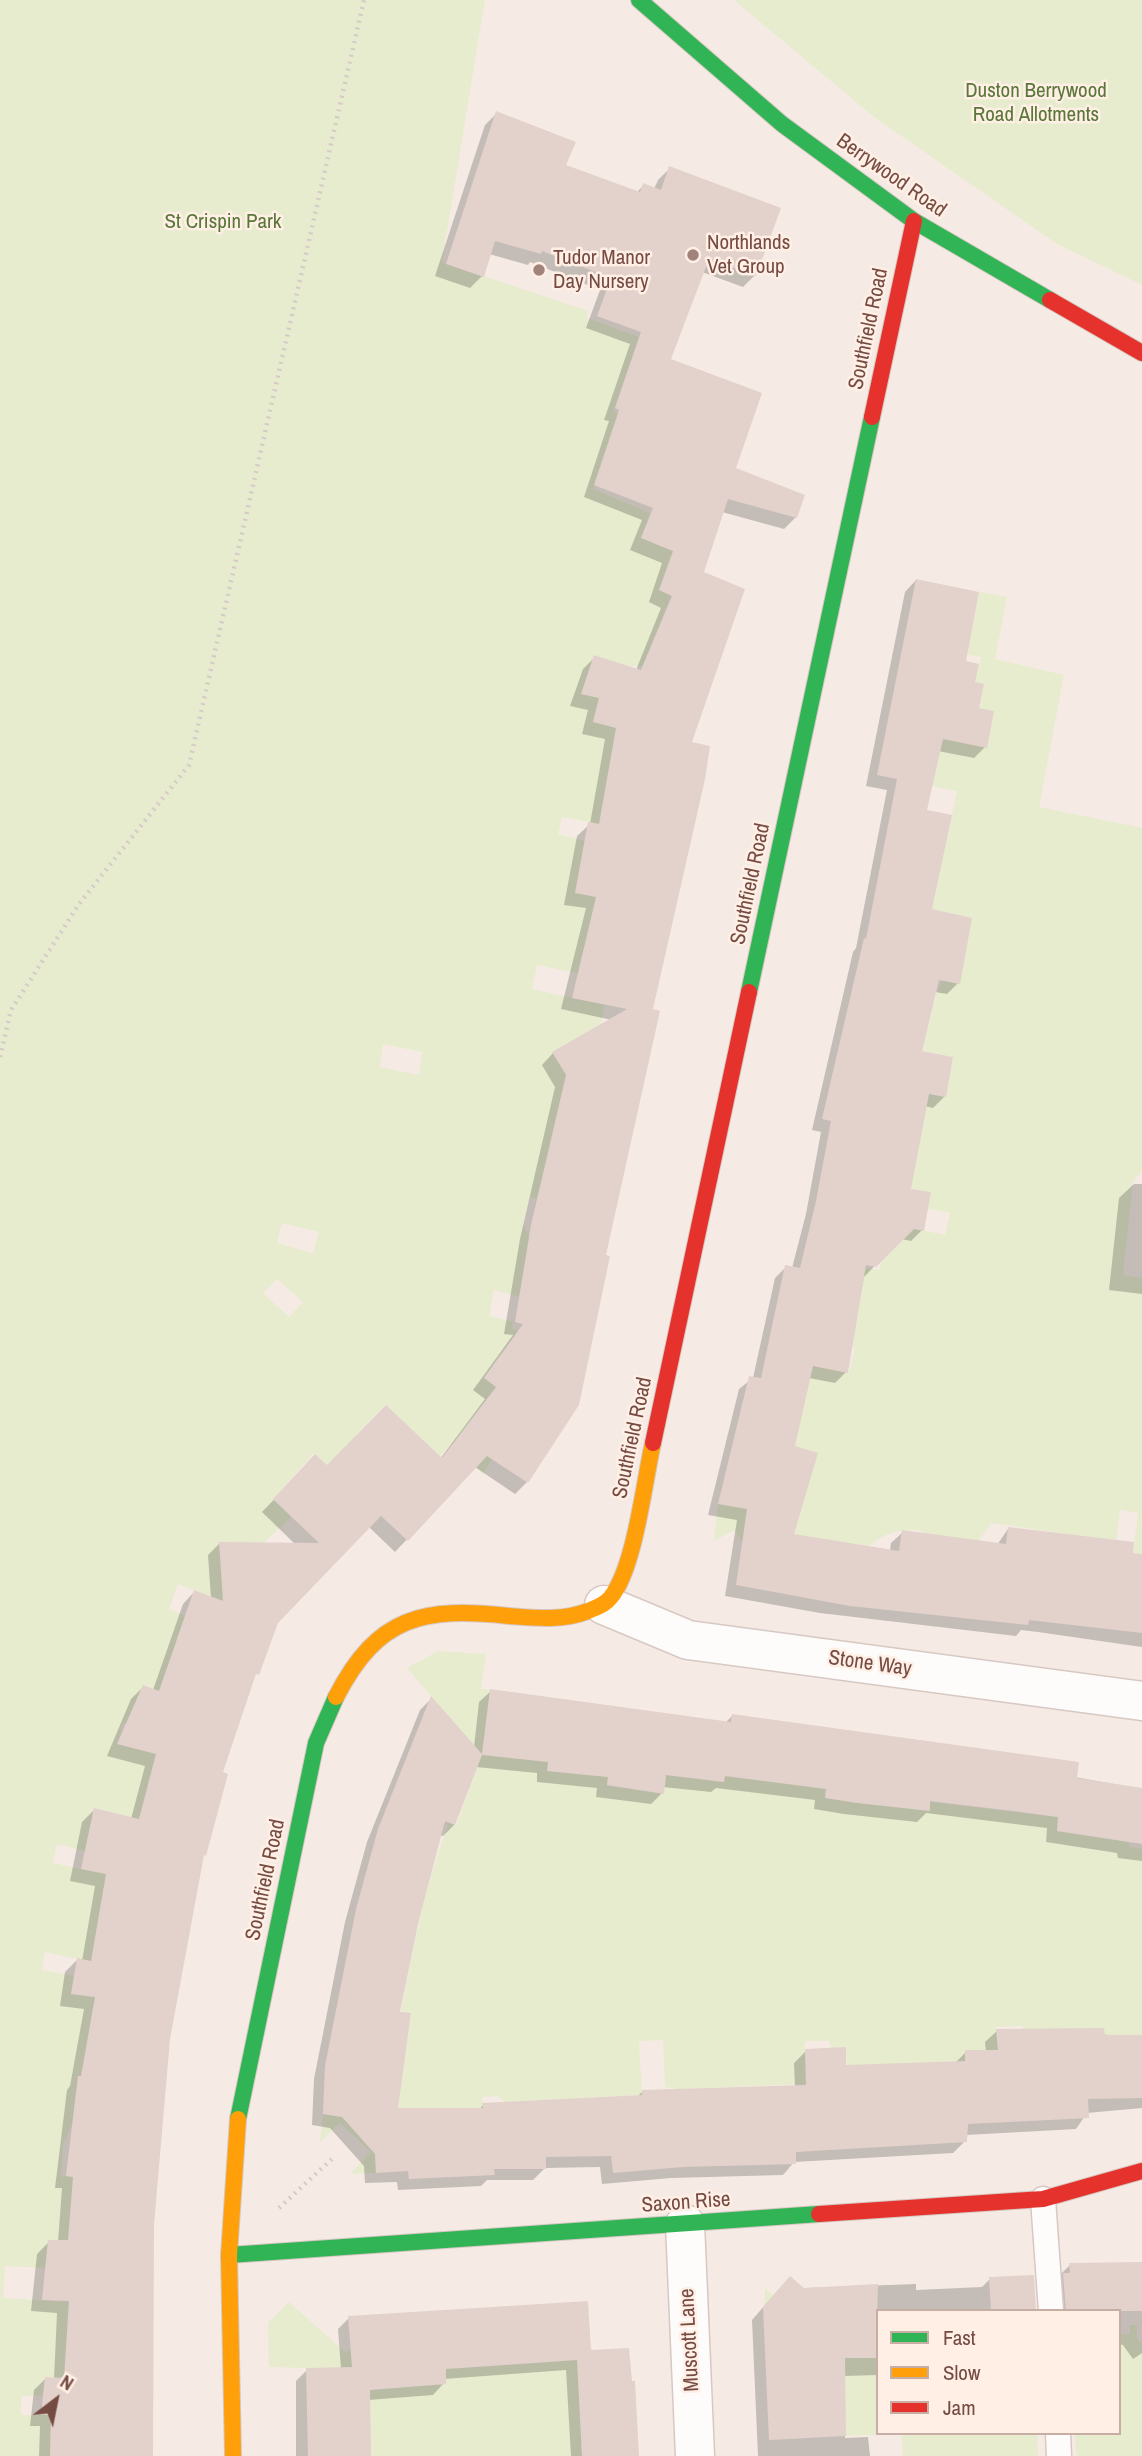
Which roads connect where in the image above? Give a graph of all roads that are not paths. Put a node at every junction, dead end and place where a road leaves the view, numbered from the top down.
1 (639, 0) edge
2 (914, 221) junction
3 (1142, 353) edge
4 (604, 1605) junction
5 (1142, 1701) edge
6 (1142, 2171) edge
7 (1043, 2199) junction
8 (685, 2224) junction
9 (229, 2255) junction
10 (1051, 2309) edge
11 (1058, 2435) edge
12 (233, 2456) edge
13 (695, 2456) edge
14 (1059, 2456) edge

1 - 2 street, Berrywood Road
2 - 3 street, Berrywood Road
2 - 4 street, Southfield Road
4 - 5 street, Stone Way
4 - 9 street, Southfield Road
6 - 7 street, Saxon Rise
7 - 8 street, Saxon Rise
7 - 10 lane
8 - 9 street, Saxon Rise
8 - 13 street, Muscott Lane
9 - 12 street, Southfield Road
11 - 14 lane

